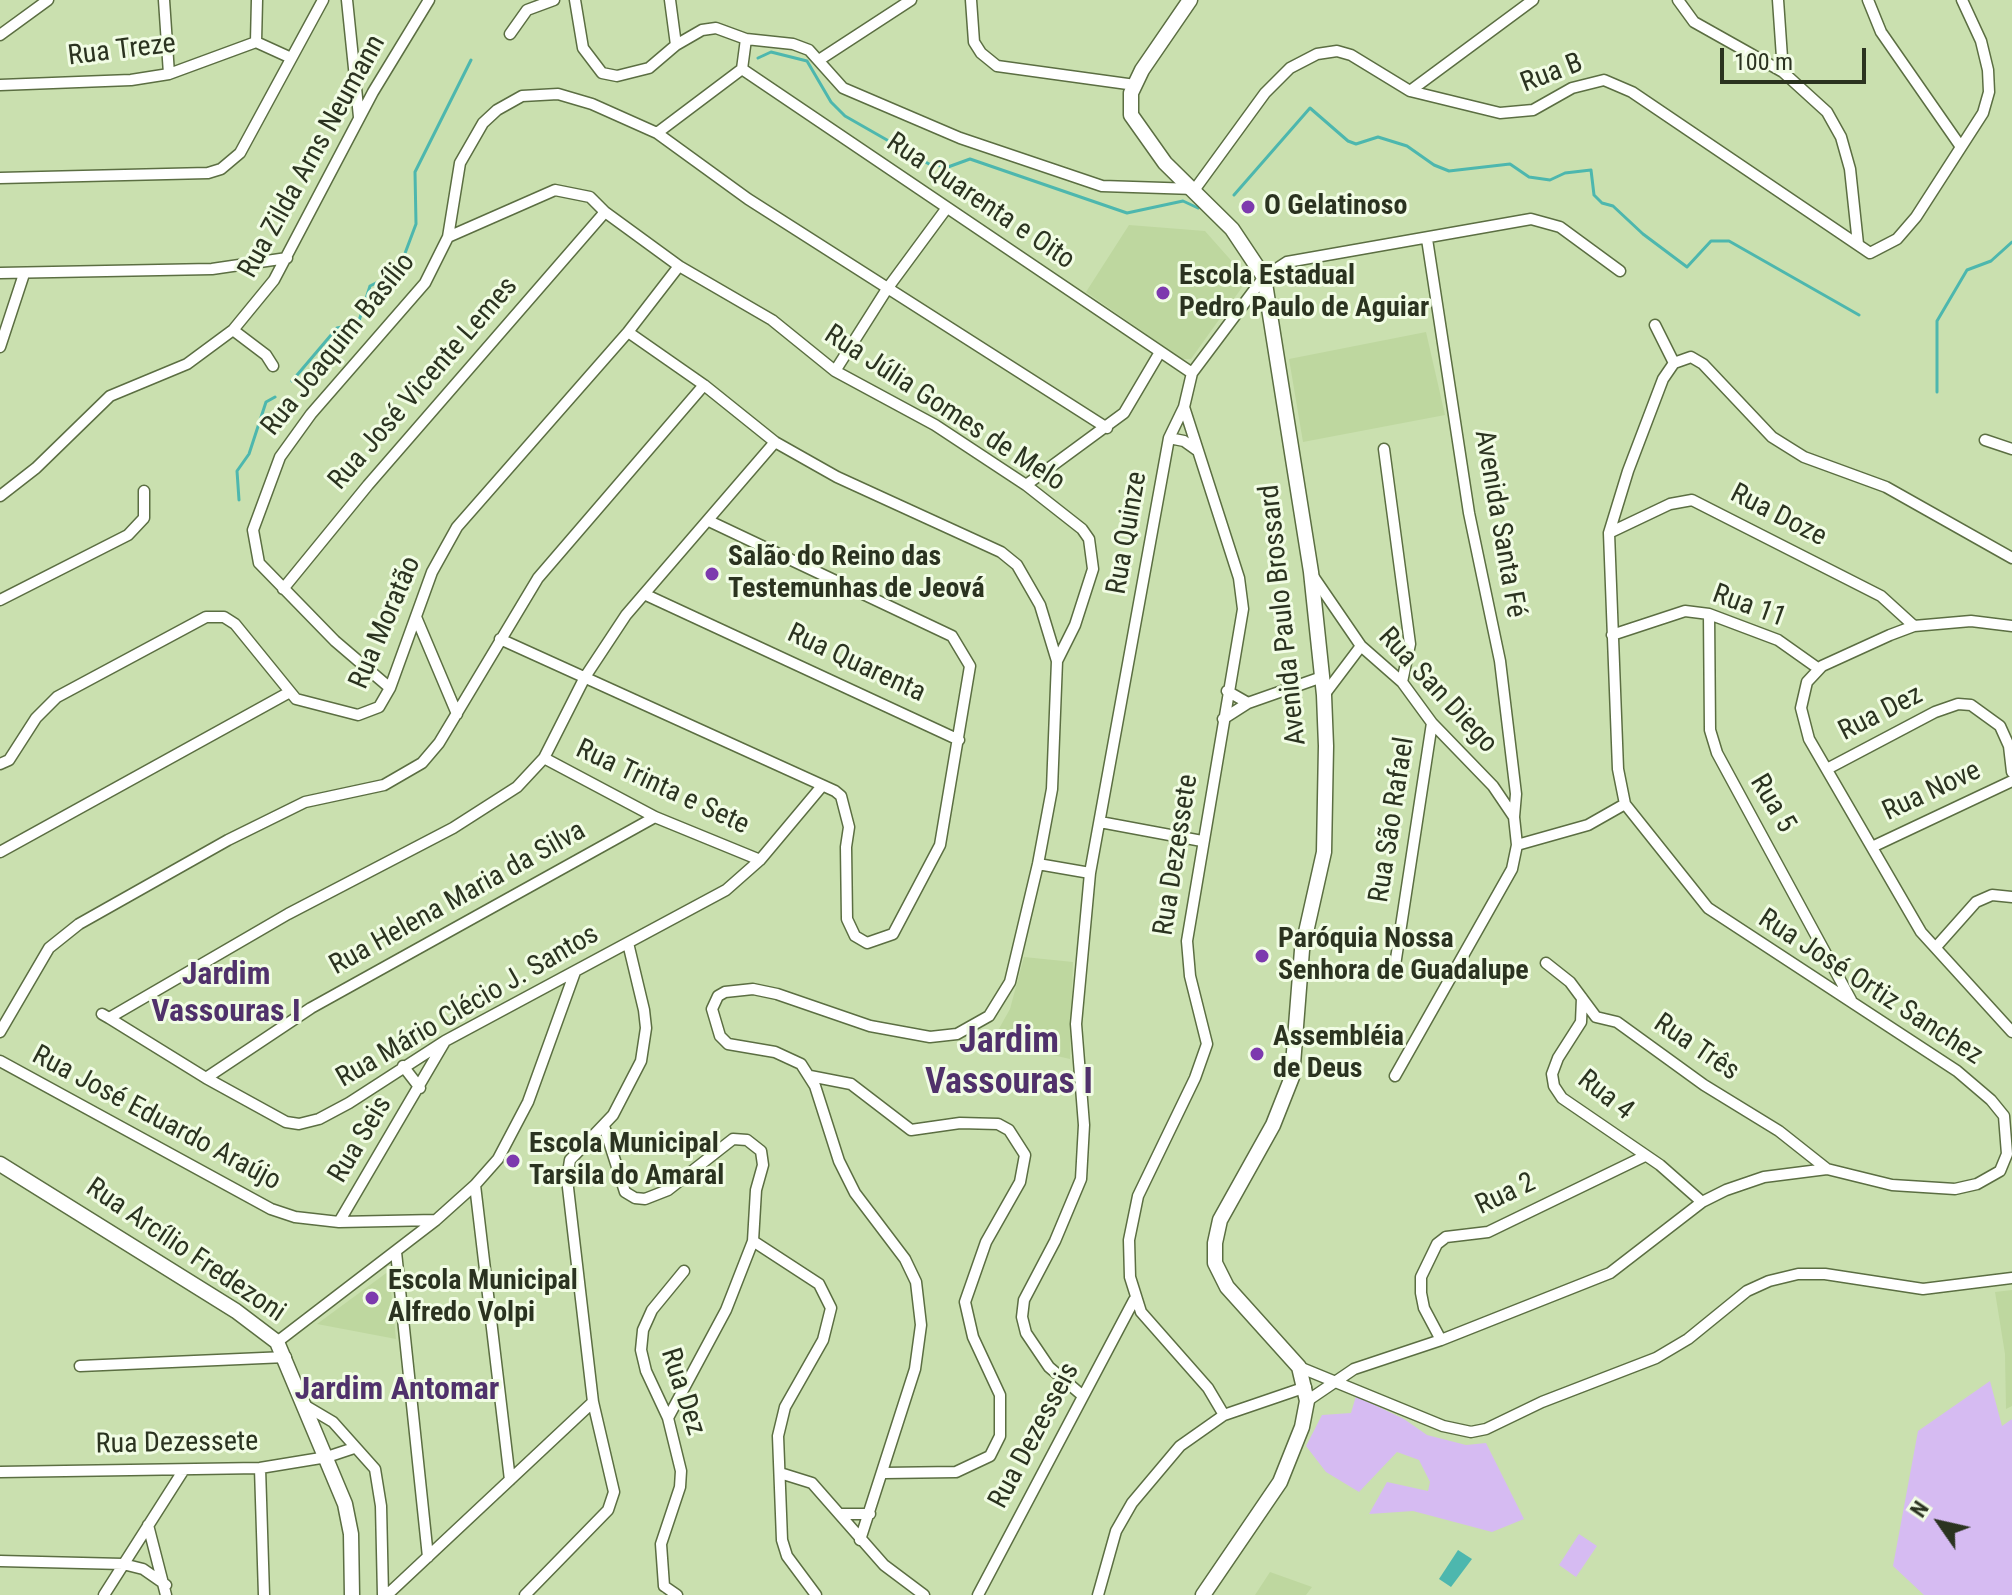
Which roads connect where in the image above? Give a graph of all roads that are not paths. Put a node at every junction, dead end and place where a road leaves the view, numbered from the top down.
1 (48, 0) edge
2 (164, 0) edge
3 (257, 0) edge
4 (323, 0) edge
5 (347, 0) edge
6 (429, 0) edge
7 (554, 0) edge
8 (575, 0) edge
9 (670, 0) edge
10 (911, 0) edge
11 (971, 0) edge
12 (1190, 0) edge
13 (1533, 0) edge
14 (1678, 0) edge
15 (1778, 0) edge
16 (1868, 0) edge
17 (1962, 0) edge
18 (510, 34) dead end
19 (0, 35) edge
20 (746, 39) junction
21 (256, 42) junction
22 (676, 45) junction
23 (289, 57) junction
24 (819, 60) junction
25 (742, 69) junction
26 (1783, 72) junction
27 (169, 74) junction
28 (0, 85) edge
29 (1135, 85) junction
30 (1410, 91) junction
31 (359, 119) junction
32 (657, 133) junction
33 (1961, 147) junction
34 (0, 178) edge
35 (1195, 189) junction
36 (946, 209) junction
37 (605, 212) junction
38 (448, 237) junction
39 (1427, 239) junction
40 (1858, 244) junction
41 (287, 258) junction
42 (679, 266) junction
43 (1620, 271) dead end
44 (0, 273) edge
45 (24, 274) junction
46 (1264, 277) junction
47 (887, 289) junction
48 (1655, 325) dead end
49 (233, 330) junction
50 (628, 332) junction
51 (0, 347) edge
52 (1160, 352) junction
53 (1674, 363) junction
54 (273, 366) dead end
55 (835, 371) junction
56 (1192, 373) junction
57 (704, 385) junction
58 (1184, 407) junction
59 (1107, 428) junction
60 (1169, 438) junction
61 (1985, 440) dead end
62 (775, 442) junction
63 (1384, 449) dead end
64 (2012, 449) edge
65 (1200, 452) junction
66 (1026, 485) junction
67 (144, 491) dead end
68 (0, 496) edge
69 (709, 521) junction
70 (1609, 533) junction
71 (2012, 558) edge
72 (1311, 572) junction
73 (283, 589) junction
74 (644, 594) junction
75 (0, 600) edge
76 (1709, 614) junction
77 (416, 617) junction
78 (1914, 626) junction
79 (2012, 626) edge
80 (1612, 635) junction
81 (500, 639) junction
82 (1361, 646) junction
83 (1057, 661) junction
84 (1819, 669) junction
85 (585, 677) junction
86 (1322, 677) junction
87 (1402, 682) junction
88 (390, 688) junction
89 (1227, 691) junction
90 (288, 693) junction
91 (1324, 695) junction
92 (1248, 703) junction
93 (457, 714) junction
94 (1223, 719) junction
95 (1432, 723) junction
96 (959, 740) junction
97 (544, 758) junction
98 (0, 764) edge
99 (1827, 769) junction
100 (2012, 772) edge
101 (2012, 781) edge
102 (822, 786) junction
103 (1625, 804) junction
104 (655, 817) junction
105 (1514, 817) junction
106 (1100, 822) junction
107 (1202, 841) junction
108 (1517, 845) junction
109 (1872, 847) junction
110 (0, 852) edge
111 (760, 860) junction
112 (1038, 864) junction
113 (1090, 873) junction
114 (2012, 897) edge
115 (628, 943) junction
116 (1936, 947) junction
117 (1546, 963) dead end
118 (575, 972) junction
119 (1394, 972) dead end
120 (1582, 998) junction
121 (1852, 1003) junction
122 (0, 1032) edge
123 (2012, 1032) edge
124 (445, 1041) junction
125 (0, 1061) edge
126 (403, 1066) junction
127 (810, 1076) junction
128 (1395, 1076) dead end
129 (206, 1078) junction
130 (420, 1088) junction
131 (604, 1126) junction
132 (1645, 1156) junction
133 (0, 1164) edge
134 (1827, 1169) junction
135 (475, 1185) junction
136 (1702, 1202) junction
137 (436, 1220) junction
138 (339, 1222) junction
139 (753, 1241) junction
140 (396, 1252) junction
141 (684, 1271) dead end
142 (2012, 1278) edge
143 (1134, 1300) junction
144 (1441, 1340) junction
145 (277, 1342) junction
146 (286, 1357) junction
147 (80, 1366) dead end
148 (1299, 1367) junction
149 (1340, 1381) junction
150 (1306, 1394) junction
151 (1083, 1396) junction
152 (593, 1402) junction
153 (306, 1406) junction
154 (1224, 1415) junction
155 (668, 1418) junction
156 (354, 1448) junction
157 (327, 1457) junction
158 (260, 1468) junction
159 (183, 1471) junction
160 (0, 1472) edge
161 (780, 1473) junction
162 (884, 1473) junction
163 (510, 1480) junction
164 (840, 1514) junction
165 (870, 1514) junction
166 (148, 1525) junction
167 (860, 1540) junction
168 (428, 1557) junction
169 (0, 1561) edge
170 (123, 1564) junction
171 (166, 1590) edge
172 (662, 1590) edge
173 (104, 1595) edge
174 (264, 1595) edge
175 (352, 1595) edge
176 (385, 1595) edge
177 (525, 1595) edge
178 (677, 1595) edge
179 (816, 1595) edge
180 (924, 1595) edge
181 (978, 1595) edge
182 (1098, 1595) edge
183 (1203, 1595) edge

1 - 19 street
2 - 27 street
3 - 21 street
4 - 23 street
5 - 31 street
6 - 31 street, Rua Zilda Arns Neumann
7 - 18 street
8 - 22 street
9 - 22 street
10 - 24 street
11 - 29 street
12 - 29 main road
13 - 30 street
14 - 26 street
15 - 26 street
16 - 33 street
17 - 33 street
20 - 22 street
20 - 24 street
20 - 25 street
21 - 23 street
21 - 27 street, Rua Treze
23 - 34 street
24 - 35 street
25 - 32 street
25 - 36 street, Rua Quarenta e Oito
26 - 40 street
27 - 28 street, Rua Treze
29 - 35 main road, Avenida Paulo Brossard
30 - 35 street, Rua B
30 - 40 street, Rua B
31 - 41 street, Rua Zilda Arns Neumann
32 - 38 street, Rua Joaquim Basílio
32 - 47 street, Rua Joaquim Basílio
33 - 40 street
35 - 46 main road, Avenida Paulo Brossard
36 - 47 street
36 - 52 street, Rua Quarenta e Oito
37 - 38 street, Rua Júlia Gomes de Melo
37 - 42 street, Rua Júlia Gomes de Melo
37 - 73 street, Rua José Vicente Lemes
38 - 73 street, Rua Joaquim Basílio
39 - 43 street
39 - 46 street
39 - 105 street, Avenida Santa Fé
41 - 45 street
41 - 49 street, Rua Zilda Arns Neumann
42 - 50 street, Rua Moratão
42 - 55 street, Rua Júlia Gomes de Melo
44 - 45 street
45 - 51 street
46 - 56 street, Rua Quinze
46 - 72 main road, Avenida Paulo Brossard
47 - 55 street
47 - 59 street, Rua Joaquim Basílio
48 - 53 street
49 - 54 street
49 - 68 street, Rua Zilda Arns Neumann
50 - 57 street
50 - 77 street, Rua Moratão
52 - 56 street, Rua Quarenta e Oito
52 - 59 street
53 - 70 street, Rua José Ortiz Sanchez
53 - 71 street
55 - 66 street, Rua Júlia Gomes de Melo
56 - 58 street, Rua Quinze
57 - 62 street
57 - 81 street
58 - 60 street, Rua Quinze
58 - 65 street, Rua Dezessete
59 - 66 street
60 - 65 street
60 - 106 street, Rua Quinze
61 - 64 street
62 - 69 street
62 - 83 street
63 - 87 street
65 - 89 street, Rua Dezessete
66 - 83 street, Rua Júlia Gomes de Melo
67 - 75 street
69 - 74 street
69 - 96 street
70 - 78 street, Rua Doze
70 - 80 street, Rua José Ortiz Sanchez
72 - 82 street, Rua San Diego
72 - 86 main road, Avenida Paulo Brossard
73 - 88 street, Rua Joaquim Basílio
74 - 85 street
74 - 96 street, Rua Quarenta
76 - 80 street, Rua 11
76 - 84 street, Rua 11
76 - 121 street, Rua 5
77 - 88 street, Rua Moratão
77 - 93 street
78 - 79 street
78 - 84 street
80 - 103 street, Rua José Ortiz Sanchez
81 - 85 street
81 - 93 street
82 - 87 street, Rua San Diego
82 - 91 street
83 - 112 street, Rua Júlia Gomes de Melo
84 - 99 street
85 - 97 street
85 - 102 street
86 - 91 main road, Avenida Paulo Brossard
86 - 92 street
87 - 95 street, Rua San Diego
88 - 90 street, Rua Moratão
89 - 92 street
89 - 94 street, Rua Dezessete
90 - 98 street
90 - 110 street
91 - 148 main road, Avenida Paulo Brossard
92 - 94 street
93 - 122 street
94 - 107 street, Rua Dezessete
95 - 105 street, Rua San Diego
95 - 119 street, Rua São Rafael
96 - 102 street
97 - 104 street, Rua Trinta e Sete
97 - 129 street, Rua Mário Clécio J. Santos
99 - 100 street, Rua Dez
99 - 109 street
101 - 109 street, Rua Nove
102 - 111 street, Rua Mário Clécio J. Santos
103 - 108 street
103 - 121 street, Rua José Ortiz Sanchez
104 - 111 street, Rua Trinta e Sete
104 - 129 street, Rua Helena Maria da Silva
105 - 108 street, Rua San Diego
106 - 107 street
106 - 113 street, Rua Quinze
107 - 143 street, Rua Dezessete
108 - 128 street
109 - 116 street
111 - 115 street, Rua Mário Clécio J. Santos
112 - 113 street
112 - 127 street, Rua Júlia Gomes de Melo
113 - 151 street, Rua Quinze
114 - 116 street
115 - 118 street, Rua Mário Clécio J. Santos
115 - 131 street
116 - 123 street
117 - 120 street, Rua Três
118 - 124 street, Rua Mário Clécio J. Santos
118 - 135 street
120 - 132 street, Rua 4
120 - 134 street, Rua Três
121 - 134 street, Rua José Ortiz Sanchez
124 - 126 street, Rua Mário Clécio J. Santos
124 - 130 street, Rua Seis
125 - 138 street, Rua José Eduardo Araújo
126 - 129 street, Rua Mário Clécio J. Santos
126 - 130 street
127 - 162 street
127 - 162 street
130 - 138 street, Rua Seis
131 - 139 street
131 - 152 street
132 - 136 street, Rua 4
132 - 144 street, Rua 2
133 - 145 main road, Rua Arcílio Fredezoni
134 - 136 street, Rua José Ortiz Sanchez
135 - 137 street
135 - 163 street
136 - 144 street, Rua José Ortiz Sanchez
137 - 138 street, Rua José Eduardo Araújo
137 - 140 street
139 - 155 street
139 - 161 street
140 - 145 street
140 - 168 street
141 - 155 street, Rua Dez
142 - 149 street
143 - 151 street, Rua Dezesseis
143 - 154 street
144 - 149 street, Rua José Ortiz Sanchez
145 - 146 main road, Rua Arcílio Fredezoni
146 - 147 street
146 - 153 main road, Rua Arcílio Fredezoni
148 - 149 street
148 - 150 main road, Avenida Paulo Brossard
149 - 150 street, Rua José Ortiz Sanchez
150 - 154 street, Rua José Ortiz Sanchez
150 - 183 main road
151 - 181 street, Rua Dezesseis
152 - 163 street
152 - 177 street
153 - 156 street
153 - 157 main road, Rua Arcílio Fredezoni
154 - 182 street, Rua José Ortiz Sanchez
155 - 172 street, Rua Dez
156 - 157 street, Rua Dezessete
156 - 176 street
157 - 158 street, Rua Dezessete
157 - 175 main road, Rua Arcílio Fredezoni
158 - 159 street, Rua Dezessete
158 - 174 street
159 - 160 street, Rua Dezessete
159 - 166 street
161 - 164 street
161 - 179 street
162 - 165 street
163 - 168 street
164 - 165 street
164 - 167 street
165 - 167 street
166 - 170 street
166 - 171 street
167 - 180 street
168 - 176 street
169 - 170 street
170 - 171 street
170 - 173 street
172 - 178 street

